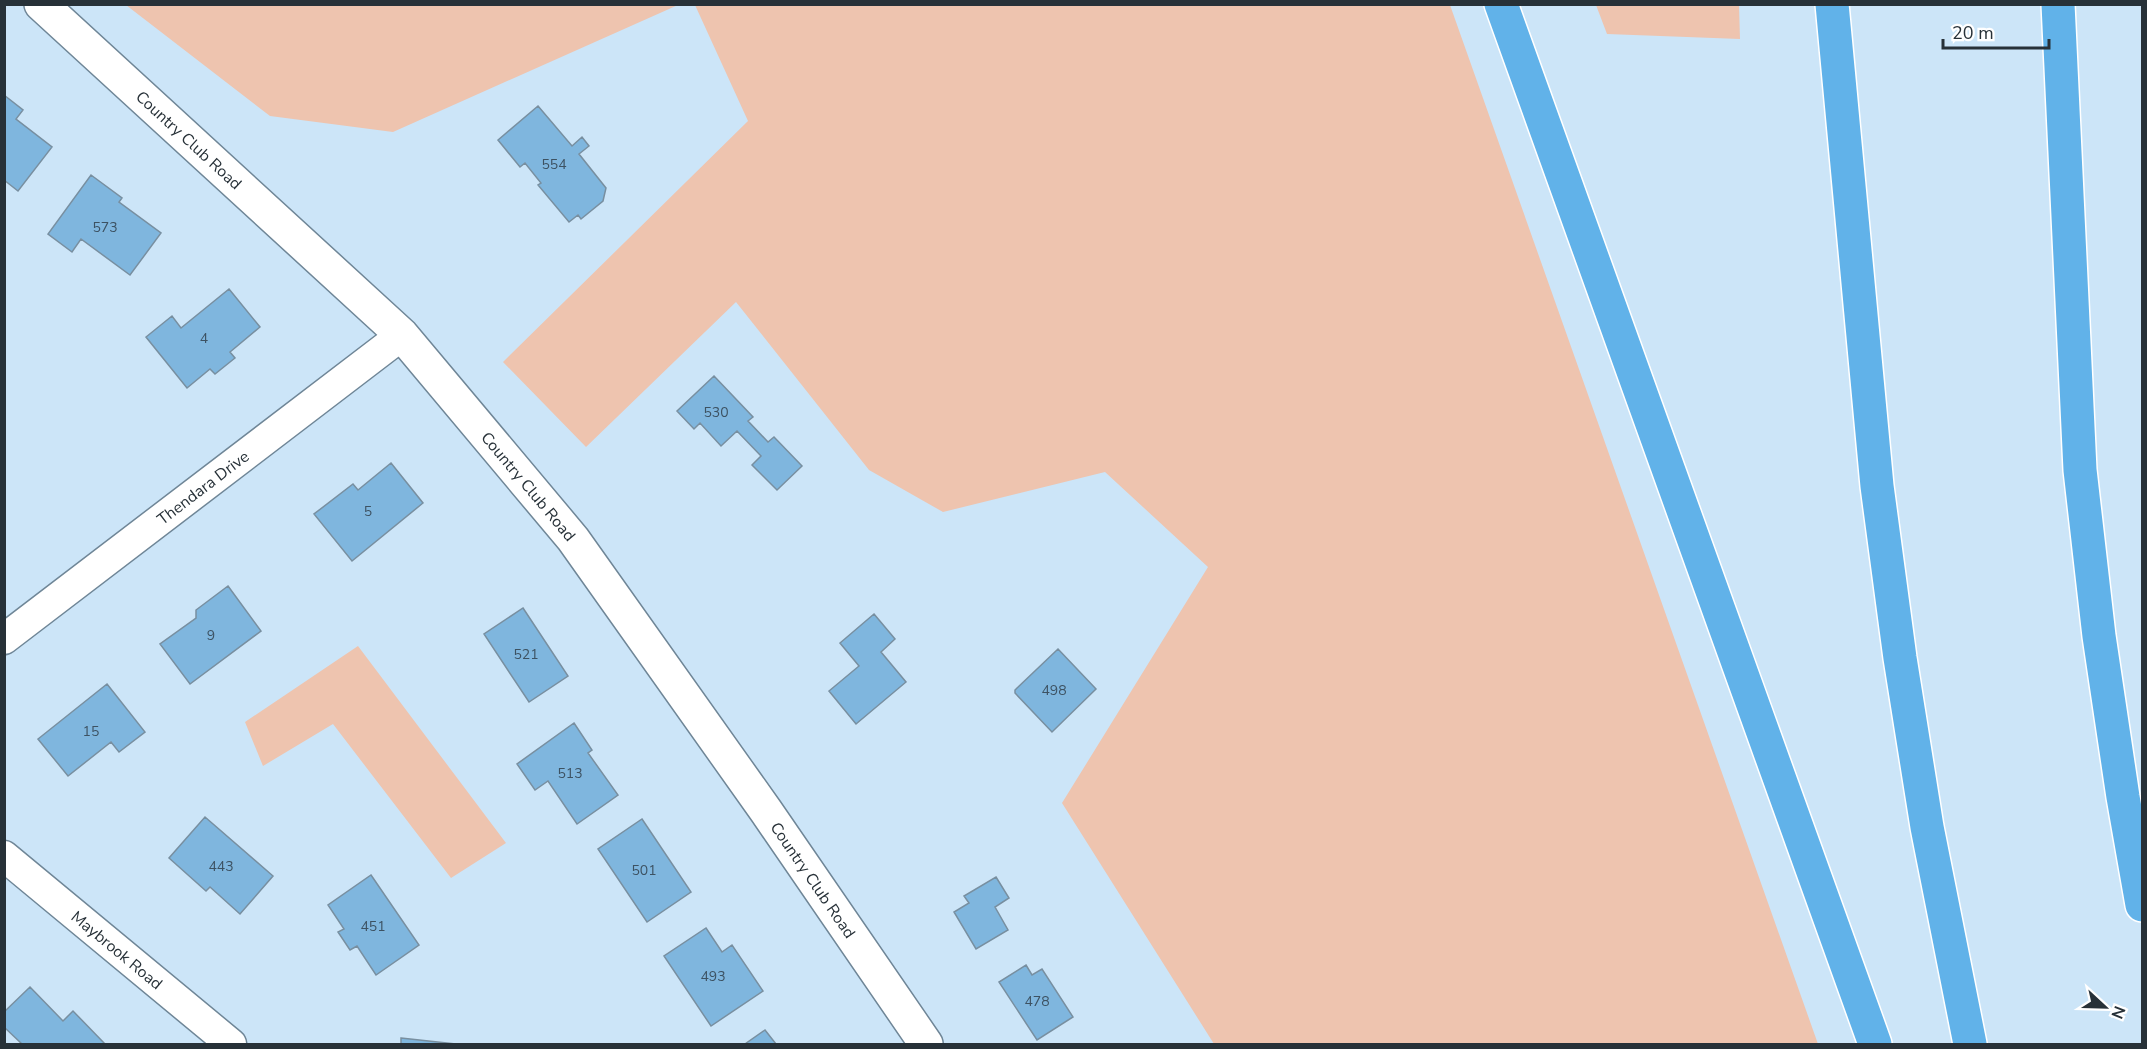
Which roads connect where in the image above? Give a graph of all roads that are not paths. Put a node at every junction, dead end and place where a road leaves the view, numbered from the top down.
1 (41, 4) edge
2 (1501, 4) edge
3 (1832, 4) edge
4 (2050, 4) edge
5 (2058, 4) edge
6 (2068, 191) junction
7 (402, 335) junction
8 (4, 639) edge
9 (4, 856) edge
10 (2142, 905) edge
11 (231, 1044) edge
12 (926, 1044) edge
13 (1875, 1044) edge
14 (1970, 1044) edge

1 - 7 street, Country Club Road
2 - 13 highway
3 - 14 highway
4 - 6 highway
5 - 6 highway
6 - 10 highway
7 - 8 street, Thendara Drive
7 - 12 street, Country Club Road
9 - 11 street, Maybrook Road

